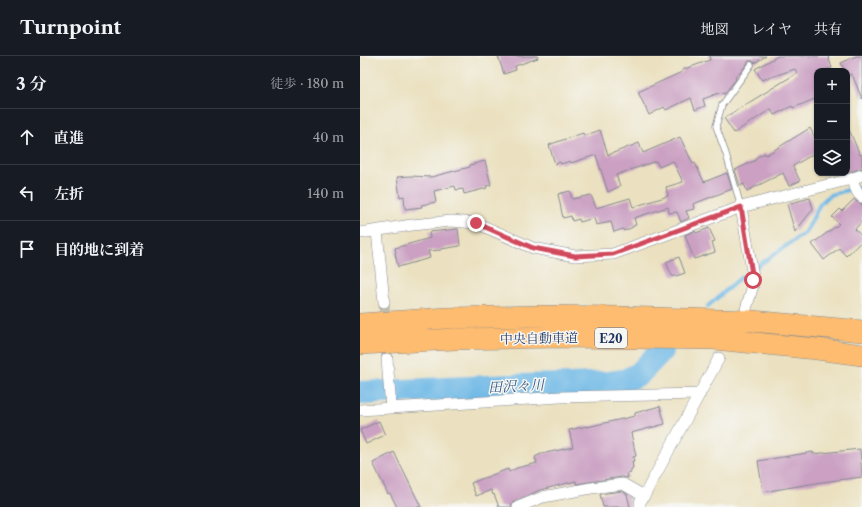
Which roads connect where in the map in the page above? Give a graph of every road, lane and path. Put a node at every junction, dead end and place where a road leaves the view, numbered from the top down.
1 (751, 66) dead end
2 (862, 175) edge
3 (856, 188) edge
4 (741, 207) junction
5 (377, 231) junction
6 (360, 233) edge
7 (384, 302) tunnel mouth
8 (746, 309) dead end
9 (360, 324) edge
10 (862, 331) edge
11 (360, 344) edge
12 (862, 355) edge
13 (719, 358) dead end
14 (388, 360) tunnel mouth
15 (700, 394) junction
16 (391, 408) junction
17 (360, 410) edge
18 (642, 502) edge
19 (518, 507) edge

1 - 4 lane
2 - 3 street
3 - 4 street
4 - 5 street
4 - 8 street
5 - 6 street
5 - 7 street
9 - 10 highway, 中央自動車道 / E20
11 - 12 highway, 中央自動車道 / E20
13 - 15 street
14 - 16 street
15 - 16 street
15 - 18 street
16 - 17 street
18 - 19 street

